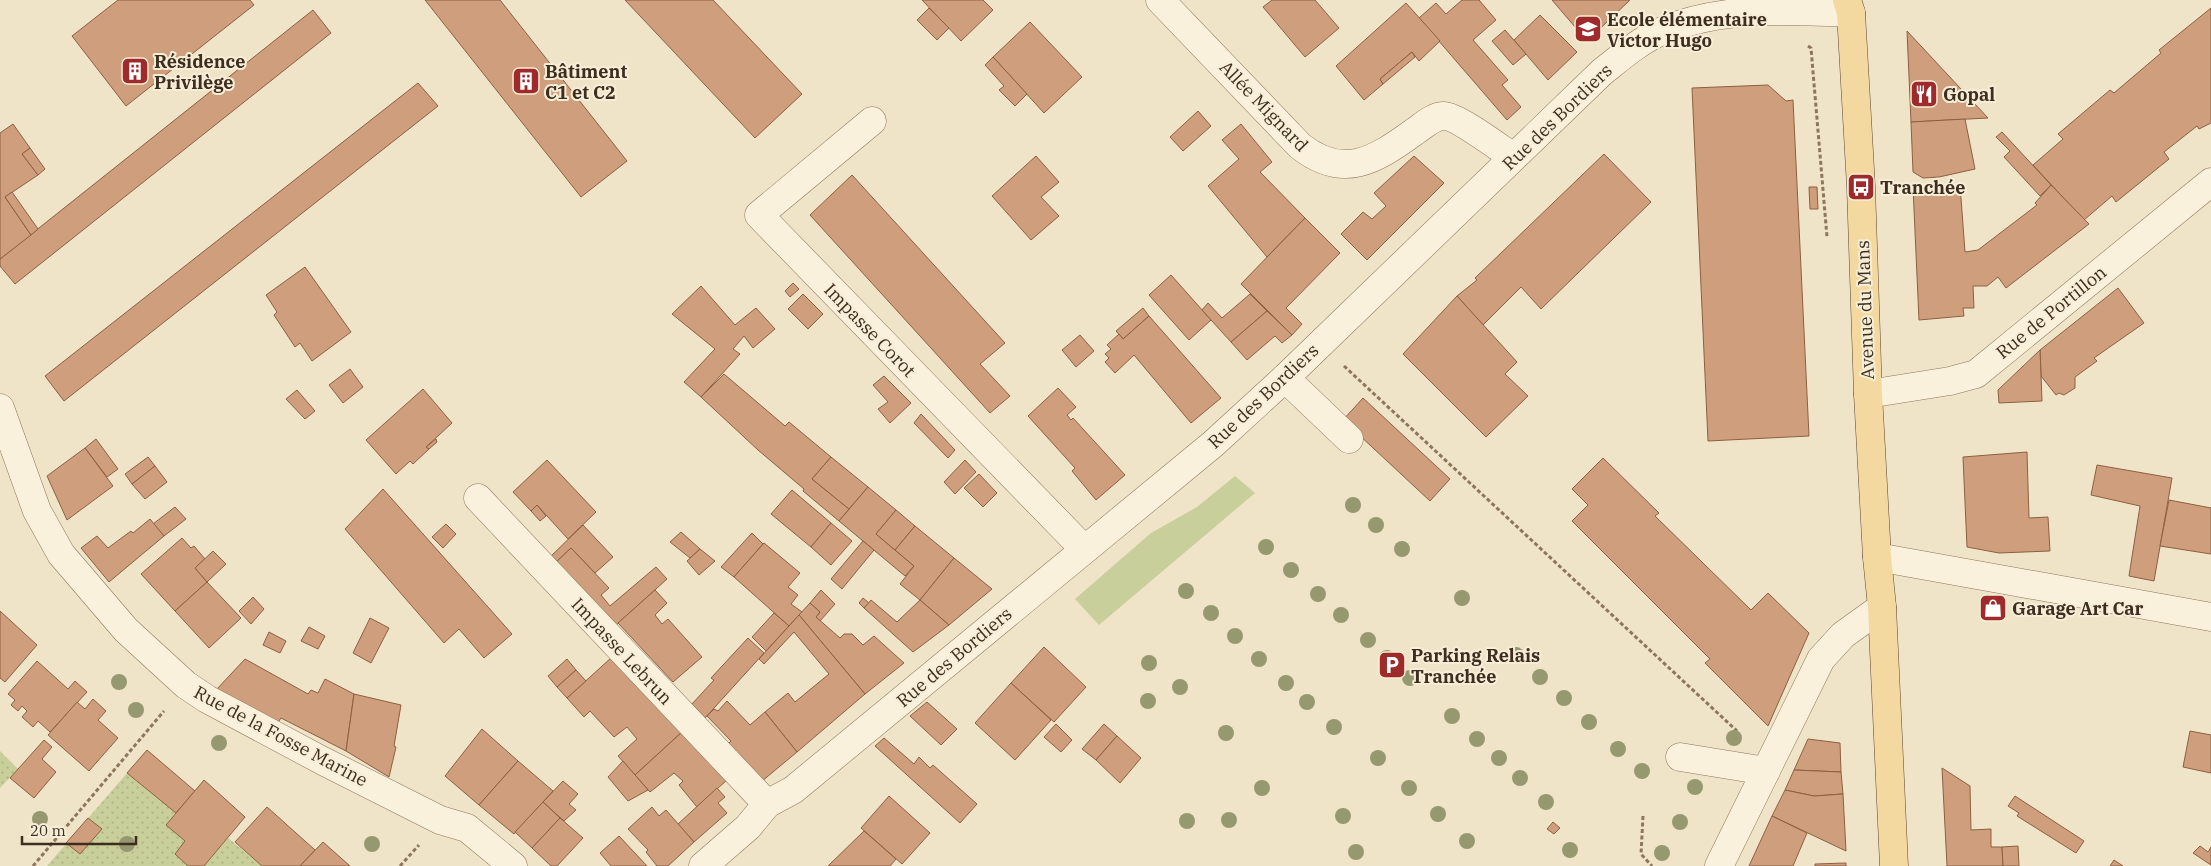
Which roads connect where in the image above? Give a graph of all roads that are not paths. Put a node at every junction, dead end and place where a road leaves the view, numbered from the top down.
1 (1160, 0) edge
2 (1851, 4) edge
3 (872, 122) dead end
4 (1513, 157) junction
5 (2211, 182) edge
6 (1284, 378) junction
7 (1868, 394) junction
8 (0, 408) edge
9 (1349, 439) dead end
10 (478, 498) dead end
11 (1084, 550) junction
12 (1876, 557) junction
13 (1882, 607) junction
14 (2211, 616) edge
15 (1680, 757) dead end
16 (1768, 767) junction
17 (767, 804) junction
18 (514, 866) edge
19 (703, 866) edge
20 (1719, 866) edge
21 (1894, 866) edge

1 - 4 street, Allée Mignard
2 - 4 street, Rue des Bordiers
2 - 7 main road, Avenue du Mans
3 - 11 street, Impasse Corot
4 - 6 street, Rue des Bordiers
5 - 7 street, Rue de Portillon
6 - 9 street
6 - 11 street, Rue des Bordiers
7 - 12 main road, Avenue du Mans
8 - 18 street, Rue de la Fosse Marine
10 - 17 street, Impasse Lebrun
11 - 17 street, Rue des Bordiers
12 - 13 main road, Avenue du Mans
12 - 14 street
13 - 16 street
13 - 21 main road, Avenue du Mans
15 - 16 street
16 - 20 street
17 - 19 street, Rue des Bordiers

